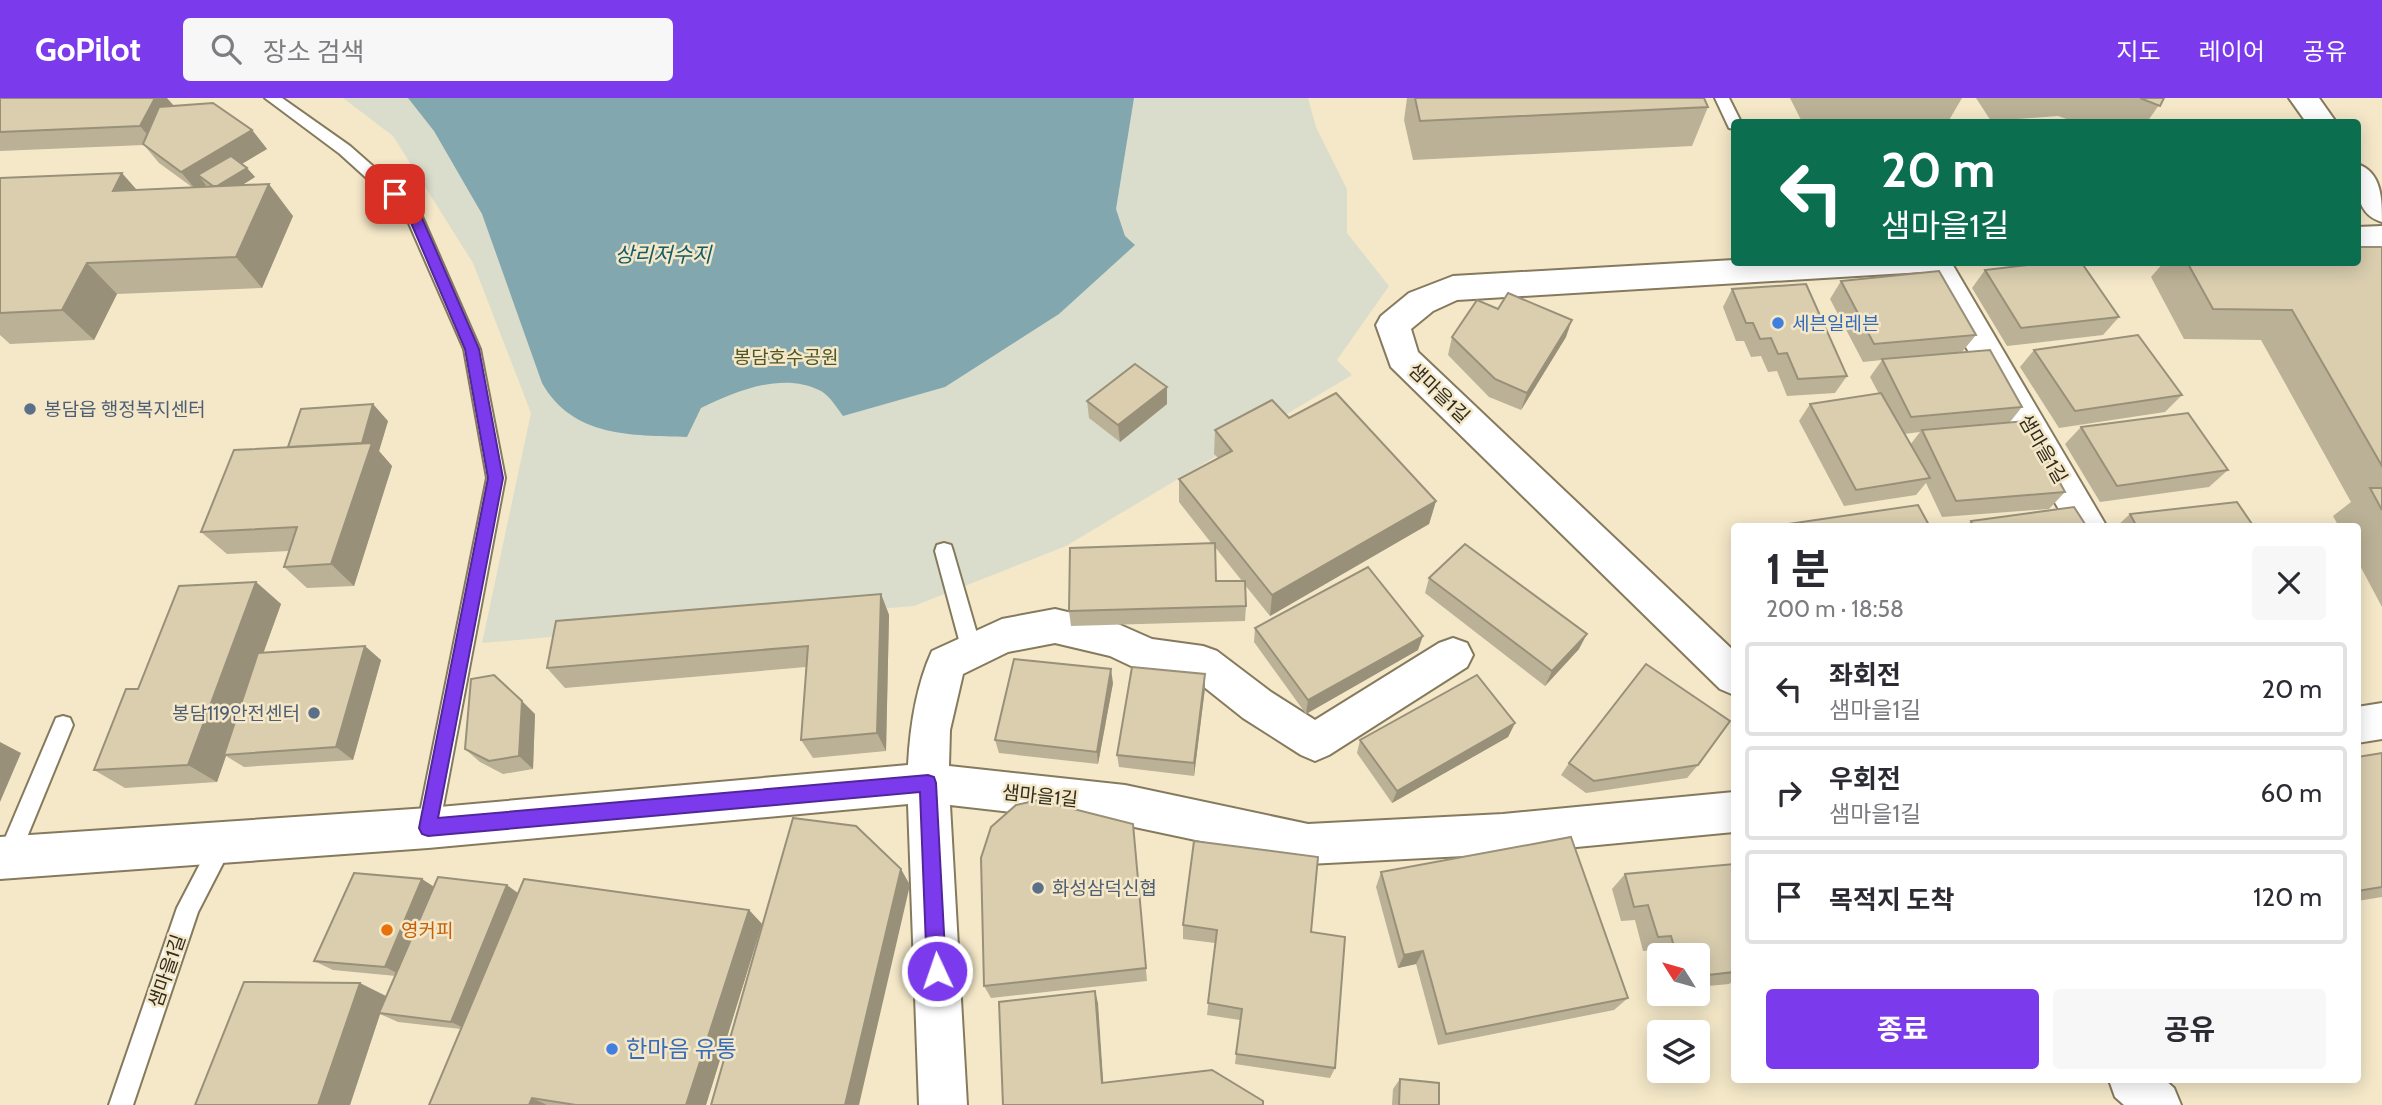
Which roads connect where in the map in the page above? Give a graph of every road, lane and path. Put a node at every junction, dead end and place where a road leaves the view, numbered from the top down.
1 (272, 98) edge
2 (1722, 98) edge
3 (2304, 98) edge
4 (1732, 119) edge
5 (2319, 119) edge
6 (2361, 181) edge
7 (2382, 211) edge
8 (2382, 237) edge
9 (2361, 238) edge
10 (1795, 266) edge
11 (1936, 266) edge
12 (2087, 523) edge
13 (944, 551) dead end
14 (972, 651) junction
15 (1453, 655) dead end
16 (1731, 674) edge
17 (2382, 721) edge
18 (2361, 724) edge
19 (63, 725) dead end
20 (928, 783) junction
21 (1731, 812) edge
22 (428, 828) junction
23 (223, 842) junction
24 (3, 864) edge
25 (2135, 1083) edge
26 (121, 1105) edge
27 (943, 1105) edge
28 (2157, 1105) edge

1 - 22 lane
2 - 4 lane
3 - 5 street
6 - 7 street
8 - 9 street
10 - 16 street, 샘마을1길
11 - 12 street, 샘마을1길
13 - 14 lane
14 - 15 street
14 - 20 street
17 - 18 street
19 - 24 lane
20 - 21 street, 샘마을1길
20 - 22 street, 샘마을1길
20 - 27 street
22 - 23 street, 샘마을1길
23 - 24 street, 샘마을1길
23 - 26 lane, 샘마을1길
25 - 28 street

